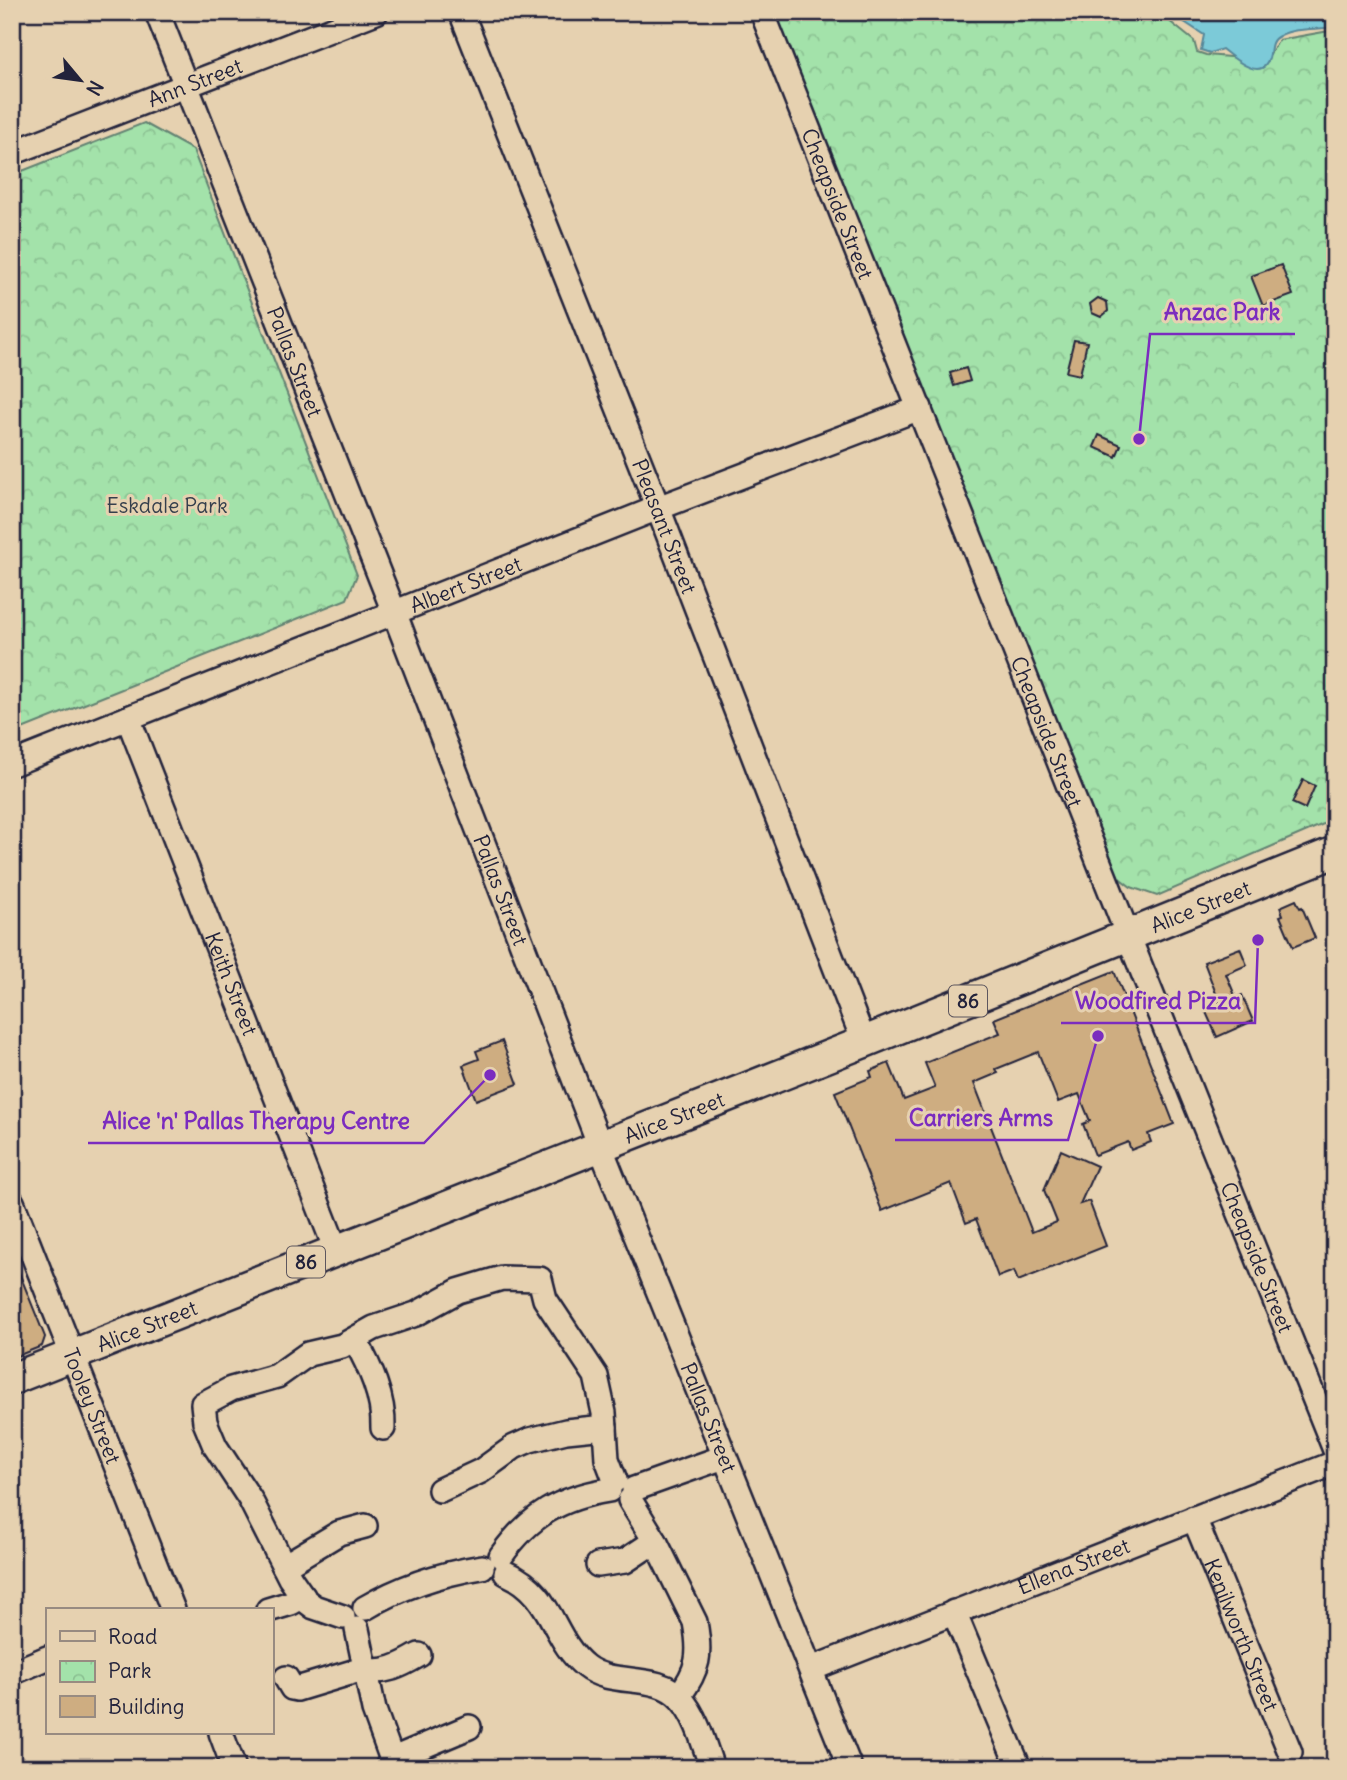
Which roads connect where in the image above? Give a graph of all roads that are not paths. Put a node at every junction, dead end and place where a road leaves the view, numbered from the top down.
1 (157, 12) edge
2 (376, 12) edge
3 (461, 12) edge
4 (762, 12) edge
5 (186, 86) junction
6 (12, 153) edge
7 (920, 408) junction
8 (658, 508) junction
9 (394, 612) junction
10 (128, 718) junction
11 (12, 764) edge
12 (1335, 852) edge
13 (1128, 936) junction
14 (864, 1042) junction
15 (600, 1146) junction
16 (12, 1202) edge
17 (336, 1250) junction
18 (355, 1340) junction
19 (71, 1356) junction
20 (12, 1379) edge
21 (604, 1427) junction
22 (383, 1429) dead end
23 (1335, 1450) edge
24 (724, 1457) junction
25 (1335, 1463) edge
26 (440, 1490) dead end
27 (622, 1490) junction
28 (1194, 1518) junction
29 (365, 1526) dead end
30 (655, 1541) junction
31 (496, 1565) junction
32 (598, 1565) dead end
33 (284, 1566) junction
34 (303, 1596) junction
35 (170, 1608) edge
36 (273, 1608) edge
37 (954, 1612) junction
38 (350, 1623) junction
39 (419, 1655) dead end
40 (46, 1658) edge
41 (363, 1669) junction
42 (811, 1669) junction
43 (12, 1673) edge
44 (286, 1678) dead end
45 (679, 1696) junction
46 (469, 1727) dead end
47 (221, 1734) edge
48 (1290, 1752) dead end
49 (391, 1765) edge
50 (234, 1768) edge
51 (712, 1768) edge
52 (850, 1768) edge
53 (1019, 1768) edge

1 - 5 street, Pallas Street
2 - 5 street, Ann Street
3 - 8 street, Pleasant Street
4 - 7 street, Cheapside Street
5 - 6 street, Ann Street
5 - 9 street, Pallas Street
7 - 8 street, Albert Street
7 - 13 street, Cheapside Street
8 - 9 street, Albert Street
8 - 14 street, Pleasant Street
9 - 10 street, Albert Street
9 - 15 street, Pallas Street
10 - 11 street, Albert Street
10 - 17 street, Keith Street
12 - 13 main road, Alice Street / 86
13 - 14 main road, Alice Street / 86
13 - 23 street, Cheapside Street
14 - 15 main road, Alice Street / 86
15 - 17 main road, Alice Street / 86
15 - 24 street, Pallas Street
16 - 19 street, Tooley Street
17 - 19 main road, Alice Street / 86
18 - 21 street
18 - 22 street
18 - 33 street
19 - 20 main road, Alice Street / 86
19 - 35 street, Tooley Street
21 - 26 street
21 - 27 street
24 - 27 street
24 - 42 street, Pallas Street
25 - 28 street, Ellena Street
27 - 30 street
27 - 31 street
28 - 37 street, Ellena Street
28 - 48 street, Kenilworth Street
29 - 33 street
30 - 32 street
30 - 45 street
31 - 38 street
31 - 45 street
33 - 34 street
34 - 36 street
34 - 38 street
37 - 42 street, Ellena Street
37 - 53 street
38 - 41 street
39 - 41 street
40 - 43 street
41 - 44 street
41 - 49 street
42 - 52 street, Pallas Street
45 - 51 street
46 - 49 street
47 - 50 street

